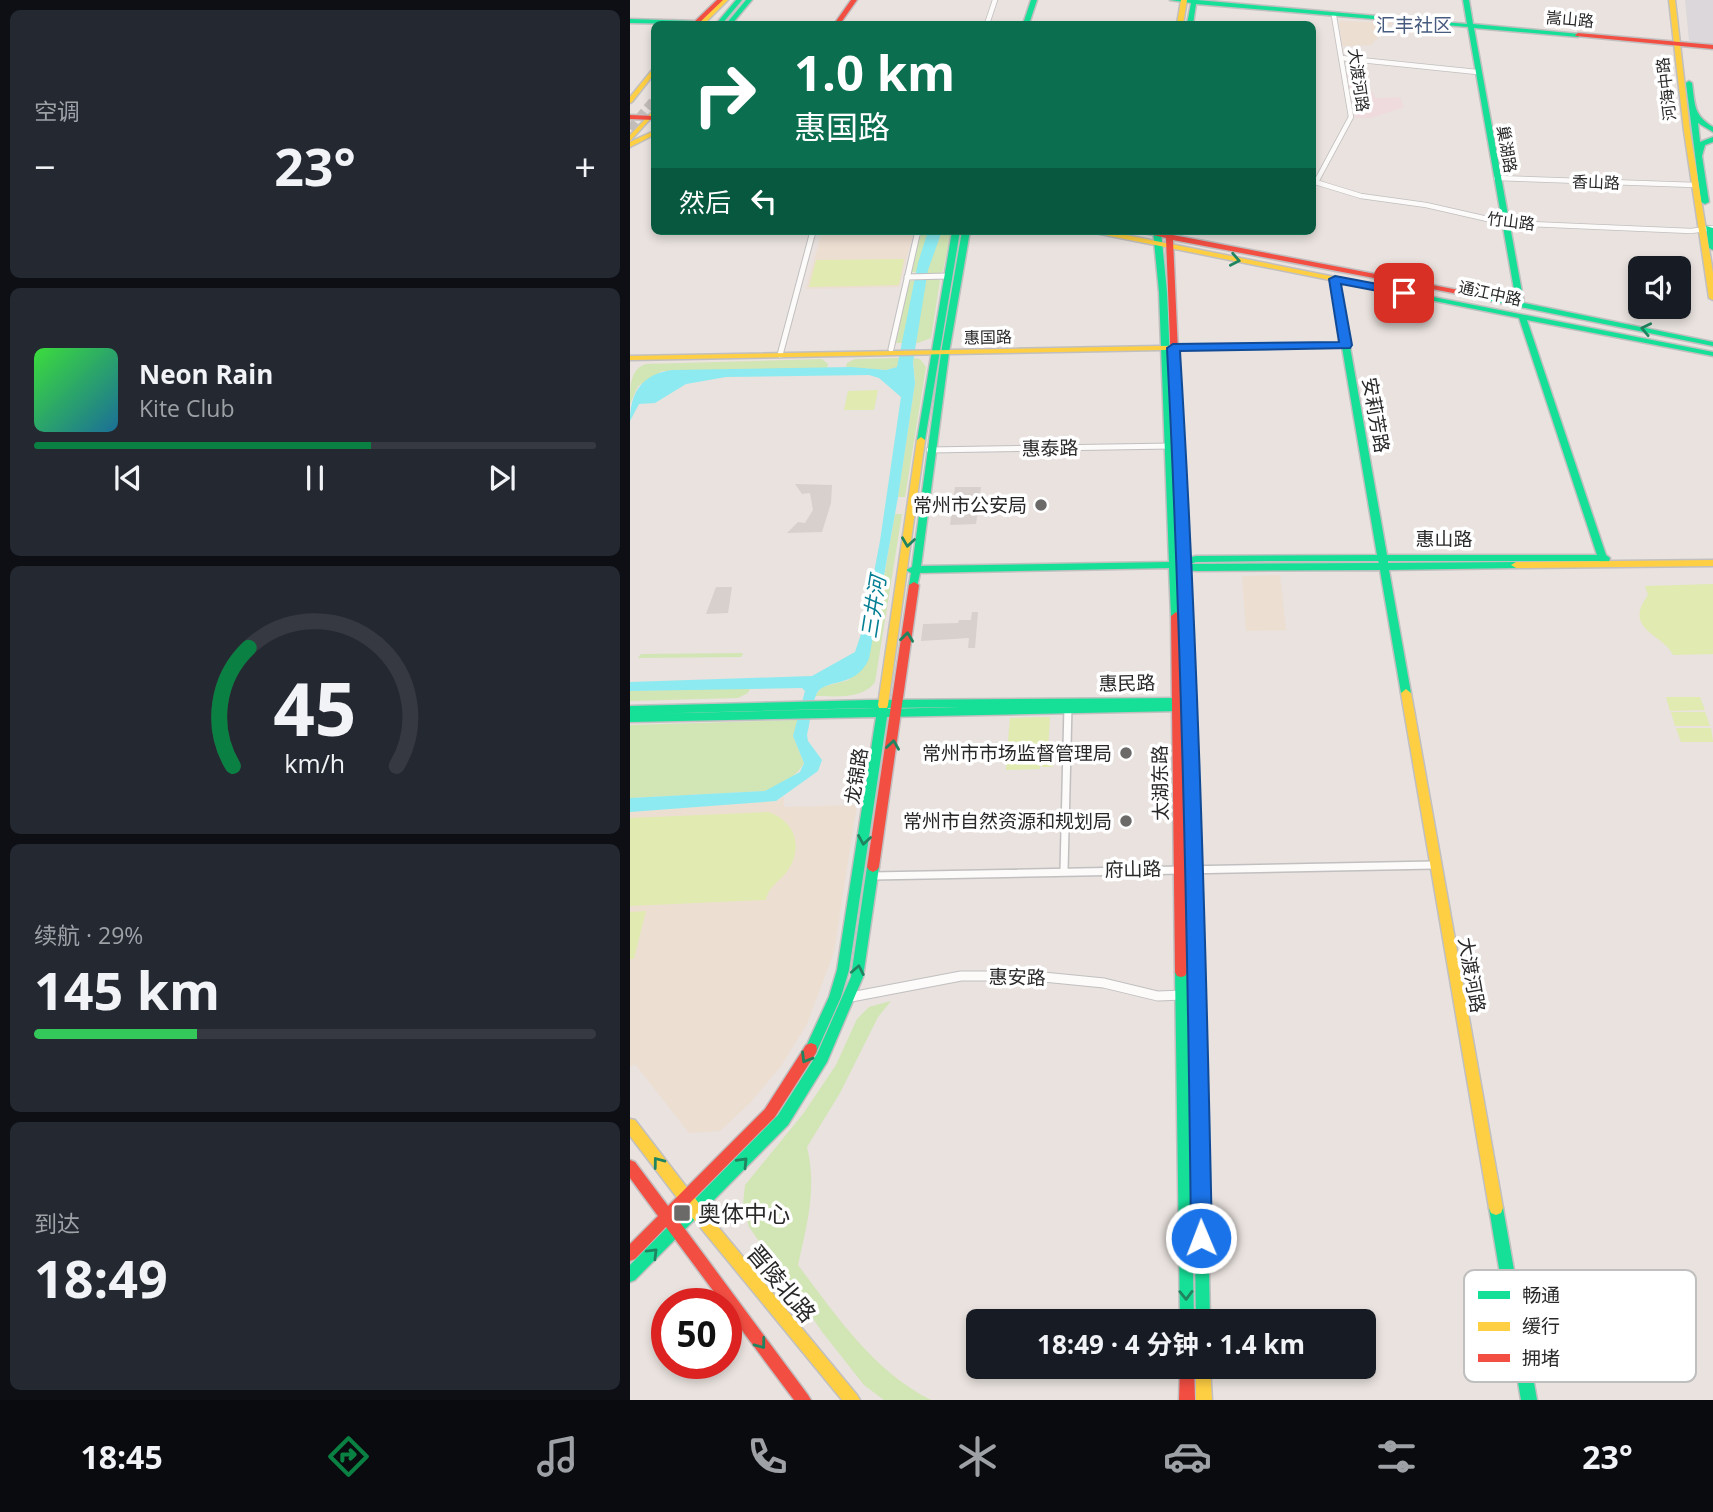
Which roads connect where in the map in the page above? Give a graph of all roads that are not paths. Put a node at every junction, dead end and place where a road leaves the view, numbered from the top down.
1 (720, 0) edge
2 (728, 0) edge
3 (741, 0) edge
4 (749, 0) edge
5 (854, 0) edge
6 (995, 0) edge
7 (1032, 0) edge
8 (1173, 0) edge
9 (1466, 0) edge
10 (1672, 0) edge
11 (1678, 0) edge
12 (1189, 1) edge
13 (1334, 16) junction
14 (630, 21) edge
15 (700, 21) edge
16 (701, 21) edge
17 (711, 21) edge
18 (724, 21) edge
19 (732, 21) edge
20 (838, 21) edge
21 (988, 21) edge
22 (1025, 21) edge
23 (1181, 21) edge
24 (1190, 21) edge
25 (651, 22) edge
26 (1469, 25) junction
27 (1680, 45) junction
28 (1713, 47) edge
29 (1341, 58) junction
30 (1477, 72) junction
31 (651, 74) edge
32 (630, 98) edge
33 (1692, 112) junction
34 (630, 117) edge
35 (651, 119) edge
36 (651, 120) edge
37 (635, 127) edge
38 (1691, 132) junction
39 (651, 135) edge
40 (1713, 135) edge
41 (630, 139) edge
42 (630, 145) edge
43 (1699, 157) junction
44 (1316, 178) edge
45 (1496, 178) junction
46 (1316, 183) edge
47 (1695, 186) junction
48 (1505, 223) junction
49 (1708, 229) edge
50 (812, 235) edge
51 (917, 235) edge
52 (955, 235) edge
53 (965, 235) edge
54 (1134, 235) edge
55 (1163, 238) edge
56 (1713, 248) edge
57 (948, 276) junction
58 (910, 277) junction
59 (1335, 279) junction
60 (1713, 298) edge
61 (1520, 304) junction
62 (1522, 316) junction
63 (1713, 344) edge
64 (1346, 345) junction
65 (1168, 348) junction
66 (896, 350) junction
67 (940, 351) junction
68 (781, 353) junction
69 (1713, 354) edge
70 (630, 355) edge
71 (1175, 447) junction
72 (926, 450) junction
73 (1184, 536) junction
74 (1713, 557) edge
75 (1384, 561) junction
76 (1603, 561) junction
77 (1215, 563) junction
78 (1713, 563) edge
79 (1182, 564) junction
80 (909, 570) junction
81 (1186, 591) junction
82 (1176, 704) junction
83 (1190, 704) junction
84 (1068, 706) junction
85 (885, 709) junction
86 (898, 709) junction
87 (630, 710) edge
88 (798, 710) junction
89 (630, 718) edge
90 (1434, 865) junction
91 (1180, 869) junction
92 (1196, 869) junction
93 (1063, 871) junction
94 (873, 876) junction
95 (1184, 995) junction
96 (851, 997) junction
97 (630, 1125) edge
98 (630, 1167) edge
99 (685, 1199) junction
100 (695, 1211) junction
101 (666, 1218) junction
102 (675, 1230) junction
103 (630, 1254) edge
104 (1508, 1270) edge
105 (630, 1275) edge
106 (1187, 1309) edge
107 (1203, 1309) edge
108 (1187, 1379) edge
109 (1203, 1379) edge
110 (1526, 1382) edge
111 (803, 1400) edge
112 (852, 1400) edge
113 (1187, 1400) edge
114 (1204, 1400) edge
115 (1529, 1400) edge

1 - 15 main road
2 - 16 main road
2 - 17 main road
3 - 18 main road
4 - 19 main road
5 - 20 main road
6 - 21 street
7 - 22 main road
8 - 12 main road, 嵩山路
9 - 26 main road, 巢湖路
10 - 27 main road, 河海中路
11 - 27 main road, 河海中路
12 - 13 main road, 嵩山路
12 - 23 main road
12 - 24 main road
13 - 26 main road, 嵩山路
13 - 29 street, 大渡河路
14 - 25 main road
26 - 27 main road, 嵩山路
26 - 30 main road, 巢湖路
27 - 28 main road, 嵩山路
27 - 33 main road, 河海中路
27 - 38 main road, 河海中路
29 - 30 street
29 - 44 street, 大渡河路
30 - 45 main road, 巢湖路
31 - 32 main road
33 - 38 main road, 河海中路
33 - 40 main road
34 - 35 main road
36 - 37 main road
37 - 41 main road
38 - 40 main road
38 - 43 main road, 河海中路
38 - 47 main road, 河海中路
39 - 42 main road
40 - 43 main road
43 - 49 main road, 河海中路
45 - 47 street, 香山路
45 - 48 main road, 巢湖路
46 - 48 street, 竹山路
47 - 49 main road, 河海中路
48 - 49 street, 竹山路
48 - 61 main road, 巢湖路
49 - 56 main road, 河海中路
49 - 60 main road, 河海中路
50 - 68 street
51 - 58 street
52 - 57 main road, 龙锦路
53 - 67 main road
54 - 55 main road, 通江中路
55 -> 59 main road, 通江中路
55 - 61 main road, 通江中路
55 - 65 main road, 太湖东路
57 - 58 street
57 - 67 main road, 龙锦路
58 - 66 street
59 - 62 main road, 通江中路
59 - 64 main road, 安莉芳路
63 -> 61 main road, 通江中路
62 - 69 main road, 通江中路
62 - 76 main road
64 - 65 main road, 惠国路
64 - 75 main road, 安莉芳路
65 - 67 main road, 惠国路
65 - 71 main road, 太湖东路
66 - 67 main road, 惠国路
66 - 68 main road
67 - 72 main road, 龙锦路
68 - 70 main road
71 - 72 street, 惠泰路
71 - 73 main road, 太湖东路
71 - 79 main road, 太湖东路
72 - 80 main road, 龙锦路
73 - 77 main road
73 - 79 main road, 太湖东路
74 - 76 main road, 惠山路
75 - 76 main road, 惠山路
75 - 77 main road, 惠山路
75 - 90 main road, 大渡河路
76 - 78 main road, 惠山路
77 - 79 main road, 惠山路
77 - 81 main road
79 - 80 main road, 惠山路
79 - 81 main road, 太湖东路
79 - 82 main road, 太湖东路
80 - 85 main road, 龙锦路
86 -> 80 main road, 龙锦路
81 - 83 main road, 太湖东路
82 - 83 main road, 惠民路
82 - 84 main road, 惠民路
82 - 91 main road, 太湖东路
83 - 92 main road, 太湖东路
84 - 86 main road, 惠民路
84 - 93 street
85 - 86 main road, 惠民路
85 - 88 main road, 惠民路
85 -> 99 main road, 龙锦路
94 -> 86 main road, 龙锦路
87 - 88 main road, 惠民路
88 - 89 main road, 惠民路
90 - 92 street, 府山路
90 - 104 main road, 大渡河路
91 - 92 street, 府山路
91 - 93 street, 府山路
91 - 95 main road, 太湖东路
92 - 107 main road, 太湖东路
93 - 94 street, 府山路
96 -> 94 main road, 龙锦路
95 - 96 street, 惠安路
95 -> 106 main road, 太湖东路
100 -> 96 main road, 龙锦路
99 -> 97 main road, 晋陵北路
98 - 101 main road
99 - 100 main road, 晋陵北路
99 - 101 main road, 龙锦路
100 - 102 main road, 龙锦路
100 - 112 main road, 晋陵北路
101 - 102 main road
101 - 103 main road, 龙锦路
105 -> 102 main road, 龙锦路
102 -> 111 main road
108 - 113 main road
109 - 114 main road
110 - 115 main road, 大渡河路

